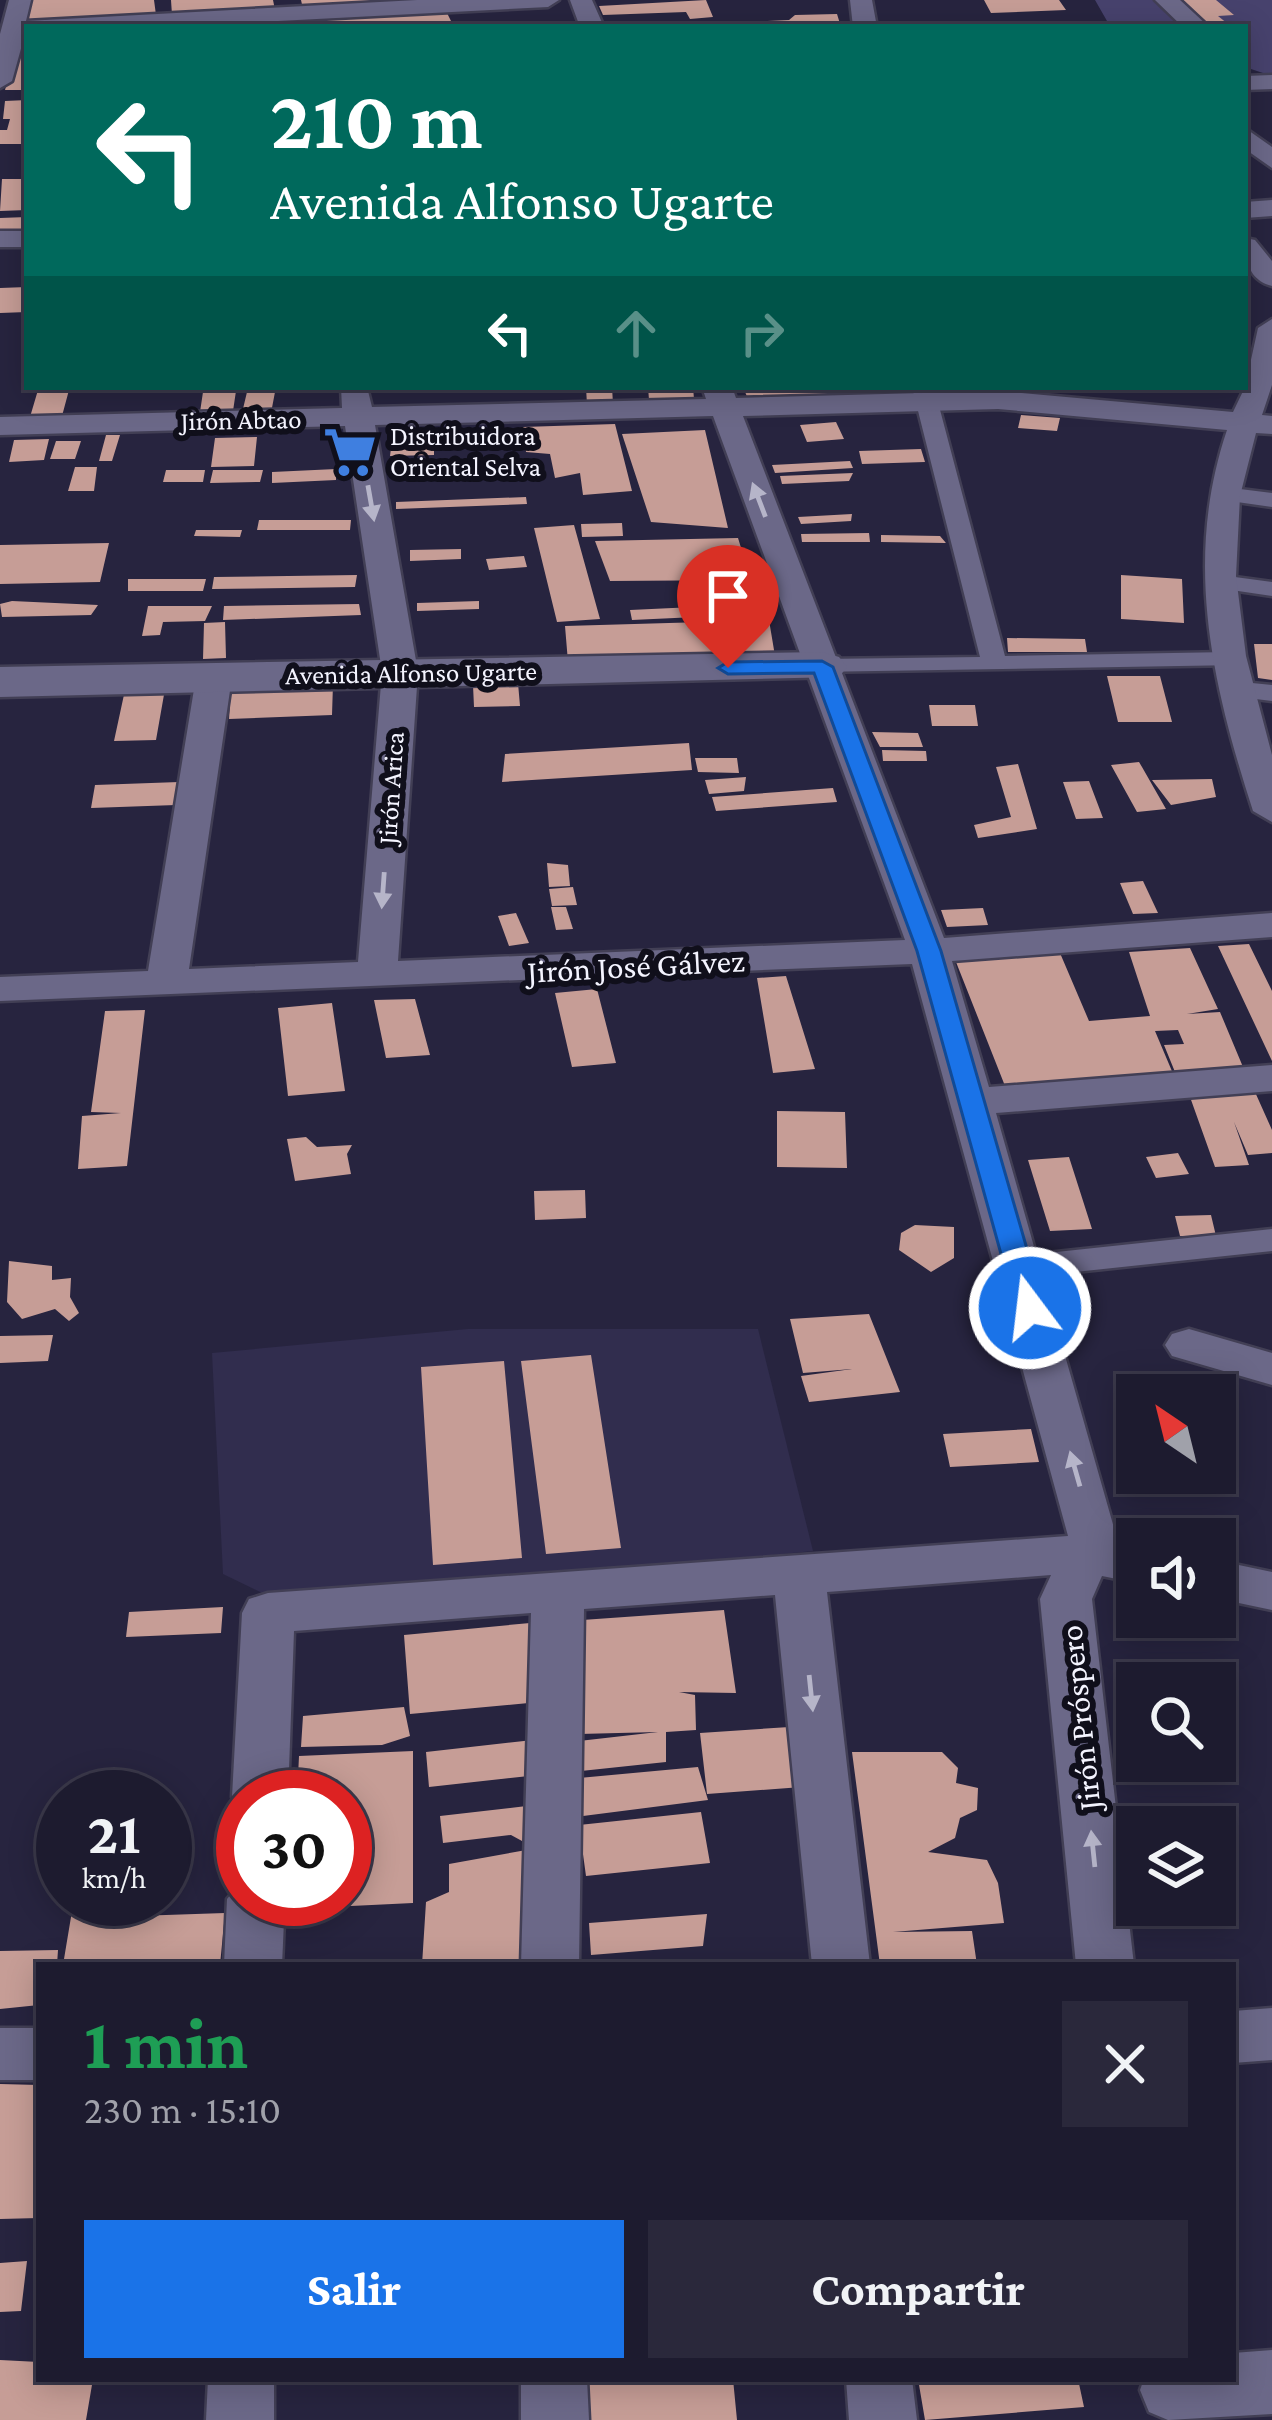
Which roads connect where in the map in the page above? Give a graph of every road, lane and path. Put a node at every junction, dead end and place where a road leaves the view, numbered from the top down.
1 (6, 0) edge
2 (20, 0) edge
3 (548, 0) edge
4 (1166, 0) edge
5 (290, 13) edge
6 (73, 24) edge
7 (1194, 24) edge
8 (14, 27) edge
9 (0, 81) edge
10 (1248, 139) edge
11 (1272, 160) edge
12 (1248, 250) edge
13 (1272, 278) edge
14 (1264, 345) edge
15 (924, 394) edge
16 (720, 398) edge
17 (355, 402) edge
18 (1259, 423) edge
19 (0, 426) edge
20 (1224, 494) junction
21 (1272, 500) edge
22 (1220, 582) junction
23 (1272, 589) edge
24 (995, 665) junction
25 (822, 667) junction
26 (400, 672) junction
27 (1231, 675) junction
28 (214, 677) junction
29 (0, 682) edge
30 (1272, 693) edge
31 (1270, 802) edge
32 (1272, 925) edge
33 (929, 951) junction
34 (376, 977) junction
35 (167, 981) junction
36 (0, 989) edge
37 (1272, 1078) edge
38 (976, 1101) junction
39 (1272, 1240) edge
40 (1019, 1268) junction
41 (1189, 1345) dead end
42 (1272, 1369) edge
43 (1084, 1554) junction
44 (1116, 1560) edge
45 (799, 1577) junction
46 (1236, 1583) edge
47 (1272, 1591) edge
48 (558, 1594) junction
49 (261, 1770) edge
50 (255, 1926) edge
51 (253, 1962) edge
52 (550, 1962) edge
53 (841, 1962) edge
54 (1105, 1962) edge
55 (1272, 2034) edge
56 (1236, 2038) edge
57 (0, 2054) edge
58 (36, 2054) edge
59 (241, 2382) edge
60 (554, 2382) edge
61 (879, 2382) edge
62 (1272, 2382) edge
63 (1174, 2396) edge
64 (240, 2420) edge
65 (555, 2420) edge
66 (883, 2420) edge

1 - 8 street
2 - 8 street
3 - 5 street
4 - 7 street
5 - 6 street
8 - 9 street
10 - 11 street
12 - 13 street
14 - 18 street
15 - 16 street, Jirón Abtao
15 - 18 street, Jirón Abtao
15 - 24 street
16 - 17 street, Jirón Abtao
25 -> 16 street, Jirón Próspero
17 - 19 street, Jirón Abtao
17 -> 26 street, Jirón Arica
18 - 20 street
20 - 21 street
20 - 22 street
22 - 23 street
22 - 27 street
24 - 25 street
24 - 27 street
25 - 26 main road, Avenida Alfonso Ugarte
25 - 33 street, Jirón Próspero
26 - 28 main road, Avenida Alfonso Ugarte
26 -> 34 street, Jirón Arica
27 - 30 street
27 - 31 street
28 - 29 main road, Avenida Alfonso Ugarte
28 - 35 street
32 - 33 street, Jirón José Gálvez
33 - 34 street, Jirón José Gálvez
33 - 38 street, Jirón Próspero
34 - 35 street, Jirón José Gálvez
35 - 36 street, Jirón José Gálvez
37 - 38 street
38 - 40 street, Jirón Próspero
39 - 40 street
43 -> 40 street, Jirón Próspero
41 - 42 street
43 - 44 street
43 - 45 street
54 -> 43 street, Jirón Próspero
45 - 48 street
45 -> 53 street
46 - 47 street
48 - 49 street
48 - 52 street
50 - 51 street
55 - 56 street
57 - 58 street
59 - 64 street
60 - 65 street
61 - 66 street
62 - 63 street

